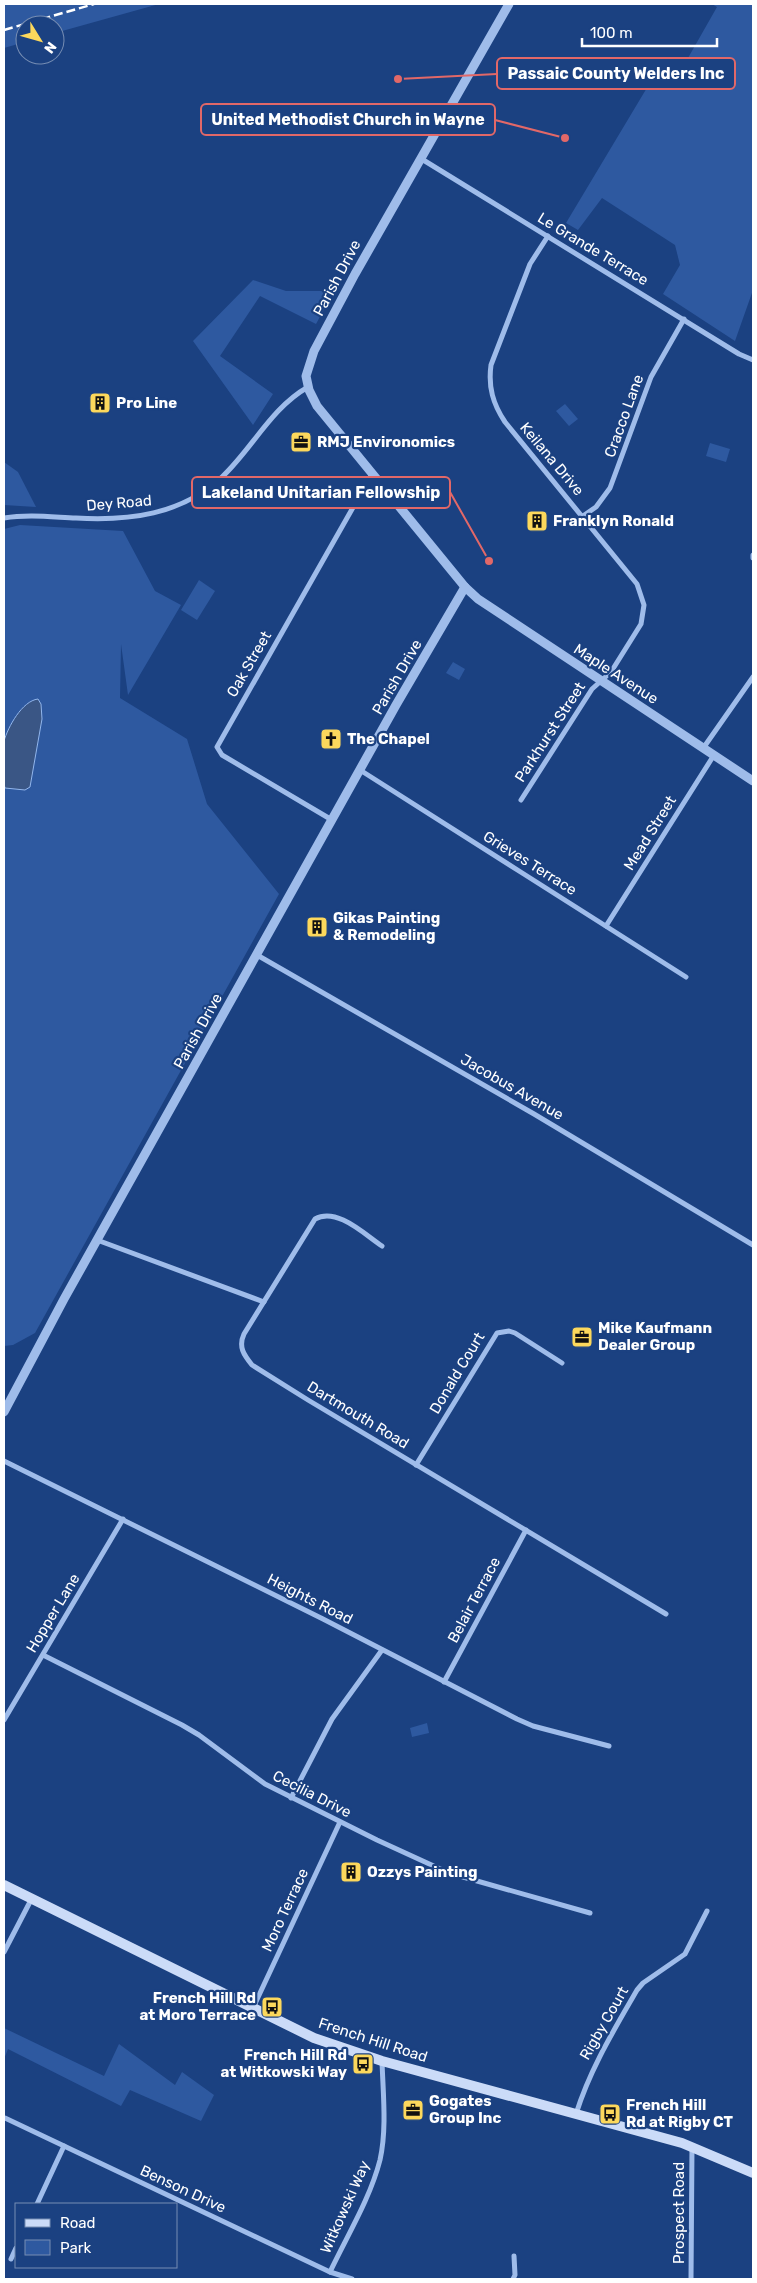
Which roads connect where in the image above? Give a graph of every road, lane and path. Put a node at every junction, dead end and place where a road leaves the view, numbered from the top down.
1 (509, 4) edge
2 (420, 158) junction
3 (548, 236) junction
4 (684, 319) junction
5 (753, 360) edge
6 (308, 387) junction
7 (372, 474) junction
8 (583, 516) junction
9 (4, 518) edge
10 (465, 587) junction
11 (753, 677) edge
12 (601, 680) junction
13 (704, 747) junction
14 (714, 754) junction
15 (360, 770) junction
16 (753, 781) edge
17 (521, 800) dead end
18 (332, 820) junction
19 (606, 926) junction
20 (257, 955) junction
21 (686, 977) dead end
22 (97, 1240) junction
23 (753, 1245) edge
24 (382, 1246) dead end
25 (264, 1302) junction
26 (562, 1363) dead end
27 (4, 1412) edge
28 (4, 1461) edge
29 (416, 1465) junction
30 (123, 1519) junction
31 (526, 1530) junction
32 (666, 1614) dead end
33 (382, 1650) junction
34 (43, 1655) junction
35 (444, 1682) junction
36 (4, 1720) edge
37 (609, 1746) dead end
38 (291, 1798) junction
39 (340, 1822) junction
40 (4, 1885) edge
41 (32, 1898) junction
42 (707, 1911) dead end
43 (590, 1913) dead end
44 (4, 1952) edge
45 (253, 2008) junction
46 (382, 2061) junction
47 (576, 2114) junction
48 (4, 2118) edge
49 (64, 2146) junction
50 (692, 2148) junction
51 (753, 2173) edge
52 (172, 2198) junction
53 (37, 2203) edge
54 (170, 2203) edge
55 (15, 2250) edge
56 (514, 2256) dead end
57 (11, 2259) dead end
58 (330, 2272) junction
59 (352, 2279) edge
60 (513, 2279) edge
61 (691, 2279) edge

1 - 2 street, Parish Drive
2 - 3 street, Le Grande Terrace
2 - 6 street, Parish Drive
3 - 4 street, Le Grande Terrace
3 - 8 street, Keilana Drive
4 - 5 street, Le Grande Terrace
4 - 8 street, Cracco Lane
6 - 7 street
6 - 9 street, Dey Road
7 - 10 street
7 - 18 street, Oak Street
8 - 12 street, Keilana Drive
10 - 12 street, Maple Avenue
10 - 15 street, Parish Drive
11 - 13 street
12 - 13 street, Maple Avenue
12 - 17 street, Parkhurst Street
13 - 14 street, Maple Avenue
14 - 16 street, Maple Avenue
14 - 19 street, Mead Street
15 - 18 street, Parish Drive
15 - 19 street, Grieves Terrace
18 - 20 street, Parish Drive
19 - 21 street, Grieves Terrace
20 - 22 street, Parish Drive
20 - 23 street, Jacobus Avenue
22 - 25 street
22 - 27 street, Parish Drive
24 - 25 street
25 - 29 street, Dartmouth Road
26 - 29 street, Donald Court
28 - 30 street, Heights Road
29 - 31 street, Dartmouth Road
30 - 33 street, Heights Road
30 - 34 street, Hopper Lane
31 - 32 street, Dartmouth Road
31 - 35 street, Belair Terrace
33 - 35 street, Heights Road
33 - 38 street
34 - 36 street, Hopper Lane
34 - 38 street, Cecilia Drive
35 - 37 street, Heights Road
38 - 39 street, Cecilia Drive
39 - 43 street, Cecilia Drive
39 - 45 street, Moro Terrace
40 - 41 main road, French Hill Road
41 - 44 street
41 - 45 main road, French Hill Road
42 - 47 street, Rigby Court
45 - 46 main road, French Hill Road
46 - 47 main road, French Hill Road
46 - 58 street, Witkowski Way
47 - 50 main road, French Hill Road
48 - 49 street, Benson Drive
49 - 52 street, Benson Drive
49 - 53 street
50 - 51 main road, French Hill Road
50 - 61 street, Prospect Road
52 - 54 street
52 - 58 street, Benson Drive
55 - 57 street
56 - 60 street
58 - 59 street, Benson Drive

